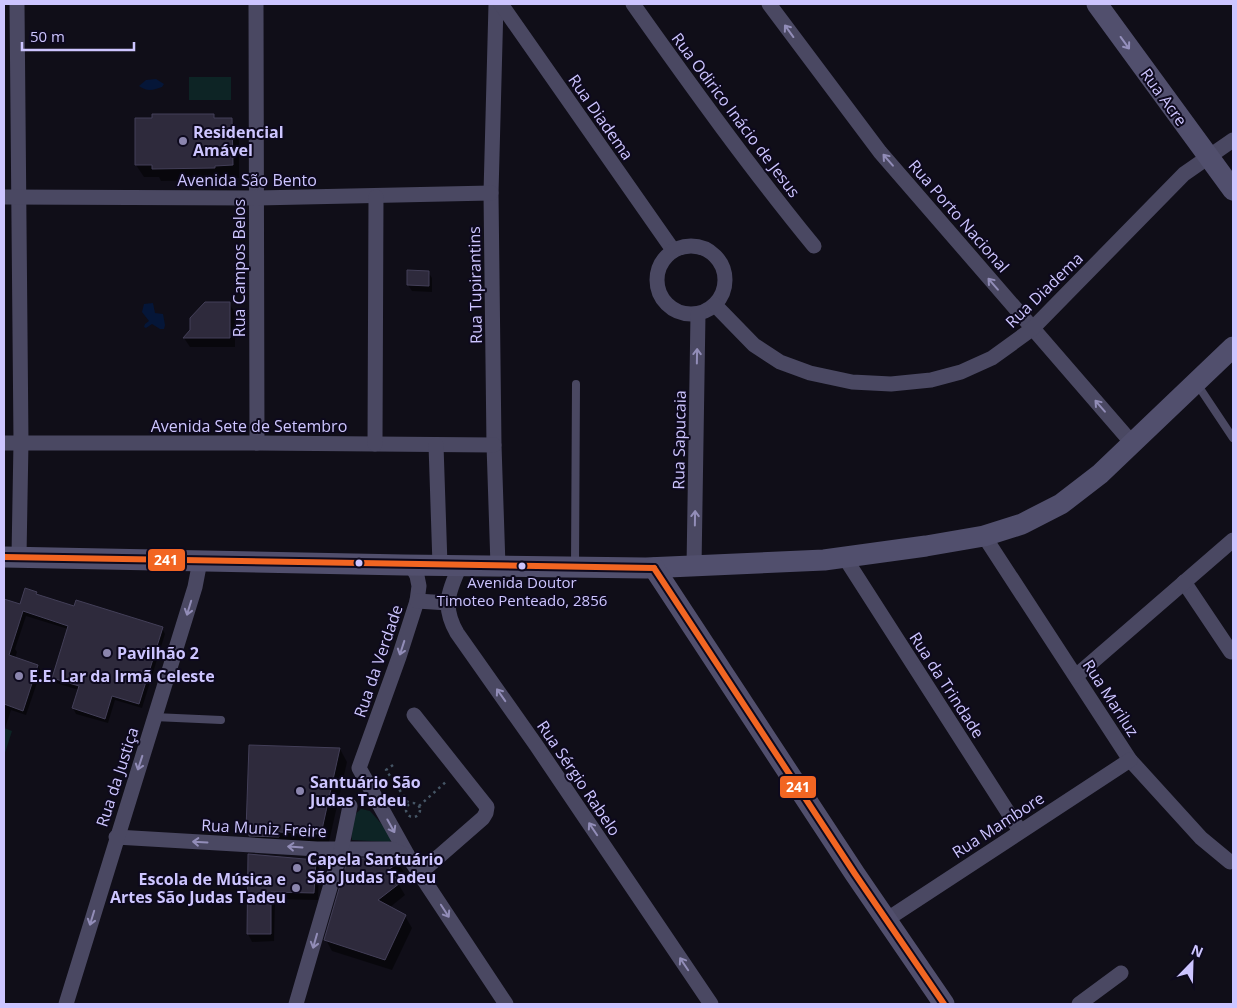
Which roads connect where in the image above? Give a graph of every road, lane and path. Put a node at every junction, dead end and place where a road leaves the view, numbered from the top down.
1 (16, 4) edge
2 (256, 4) edge
3 (496, 4) edge
4 (501, 4) edge
5 (633, 4) edge
6 (769, 4) edge
7 (1096, 4) edge
8 (1233, 140) edge
9 (1208, 157) junction
10 (1233, 190) edge
11 (491, 194) junction
12 (11, 197) edge
13 (376, 197) junction
14 (257, 198) junction
15 (814, 246) dead end
16 (673, 250) junction
17 (714, 305) junction
18 (698, 314) junction
19 (1032, 329) junction
20 (1233, 347) edge
21 (1196, 383) junction
22 (576, 384) dead end
23 (1233, 438) edge
24 (21, 442) junction
25 (4, 443) edge
26 (257, 443) junction
27 (1132, 443) junction
28 (375, 444) junction
29 (436, 445) junction
30 (494, 445) junction
31 (984, 536) junction
32 (1233, 540) edge
33 (11, 557) edge
34 (845, 558) junction
35 (200, 561) junction
36 (411, 565) junction
37 (450, 566) junction
38 (498, 566) junction
39 (575, 567) junction
40 (694, 567) junction
41 (654, 568) junction
42 (1184, 582) junction
43 (417, 601) junction
44 (448, 602) junction
45 (1231, 652) dead end
46 (1076, 676) junction
47 (414, 715) dead end
48 (154, 717) junction
49 (221, 720) dead end
50 (1130, 760) junction
51 (393, 765) dead end
52 (458, 770) junction
53 (409, 804) junction
54 (350, 806) dead end
55 (419, 806) junction
56 (1020, 831) junction
57 (116, 837) junction
58 (341, 850) junction
59 (408, 856) junction
60 (1232, 864) edge
61 (420, 873) junction
62 (886, 920) junction
63 (1121, 973) dead end
64 (66, 1004) edge
65 (296, 1004) edge
66 (506, 1004) edge
67 (711, 1004) edge
68 (944, 1004) edge
69 (1079, 1004) edge

1 - 12 street
2 - 14 street, Rua Campos Belos
3 - 11 street, Rua Tupirantins
4 - 16 street, Rua Diadema
5 - 15 street, Rua Odirico Inácio de Jesus
19 -> 6 street, Rua Porto Nacional
7 -> 9 main road, Rua Acre
8 - 9 street, Rua Diadema
9 - 10 main road, Rua Acre
9 - 19 street, Rua Diadema
11 - 13 street, Avenida São Bento
11 - 30 street, Rua Tupirantins
12 - 14 street, Avenida São Bento
12 - 24 street
13 - 14 street, Avenida São Bento
13 - 28 street
14 - 26 street, Rua Campos Belos
16 - 17 street
16 - 18 street
17 - 18 street
17 - 19 street, Rua Diadema
40 -> 18 street, Rua Sapucaia
27 -> 19 street, Rua Porto Nacional
20 - 21 main road
21 - 23 lane
21 - 27 main road
22 - 39 lane
24 - 25 street, Avenida Sete de Setembro
24 - 26 street, Avenida Sete de Setembro
24 - 33 street
26 - 28 street, Avenida Sete de Setembro
27 - 31 main road
28 - 29 street, Avenida Sete de Setembro
29 - 30 street, Avenida Sete de Setembro
29 - 37 street
30 - 38 street, Rua Tupirantins
31 - 34 main road
31 - 46 street, Rua Mariluz
32 - 42 street
33 - 35 main road
34 - 40 main road
34 - 56 street, Rua da Trindade
35 - 36 main road
35 -> 48 street, Rua da Justiça
36 - 37 main road
36 - 43 street, Rua da Verdade
37 - 38 main road
37 - 44 street, Rua Sérgio Rabelo
38 - 39 main road
39 - 41 main road
40 - 41 main road
41 - 62 main road
42 - 45 street
42 - 46 street
43 - 44 street
43 -> 59 street, Rua da Verdade
67 -> 44 street, Rua Sérgio Rabelo
46 - 50 street, Rua Mariluz
47 - 52 street
48 - 49 lane
48 -> 57 street, Rua da Justiça
50 - 56 street, Rua Mambore
50 - 60 street, Rua Mariluz
51 - 53 path
52 - 55 path
52 - 61 street
53 - 55 path
53 - 55 path
54 - 58 street
56 - 62 street, Rua Mambore
58 -> 57 street, Rua Muniz Freire
57 -> 64 street, Rua da Justiça
58 - 59 street, Rua Muniz Freire
58 -> 65 street
59 - 61 street
61 -> 66 street
62 - 68 main road
63 - 69 street

